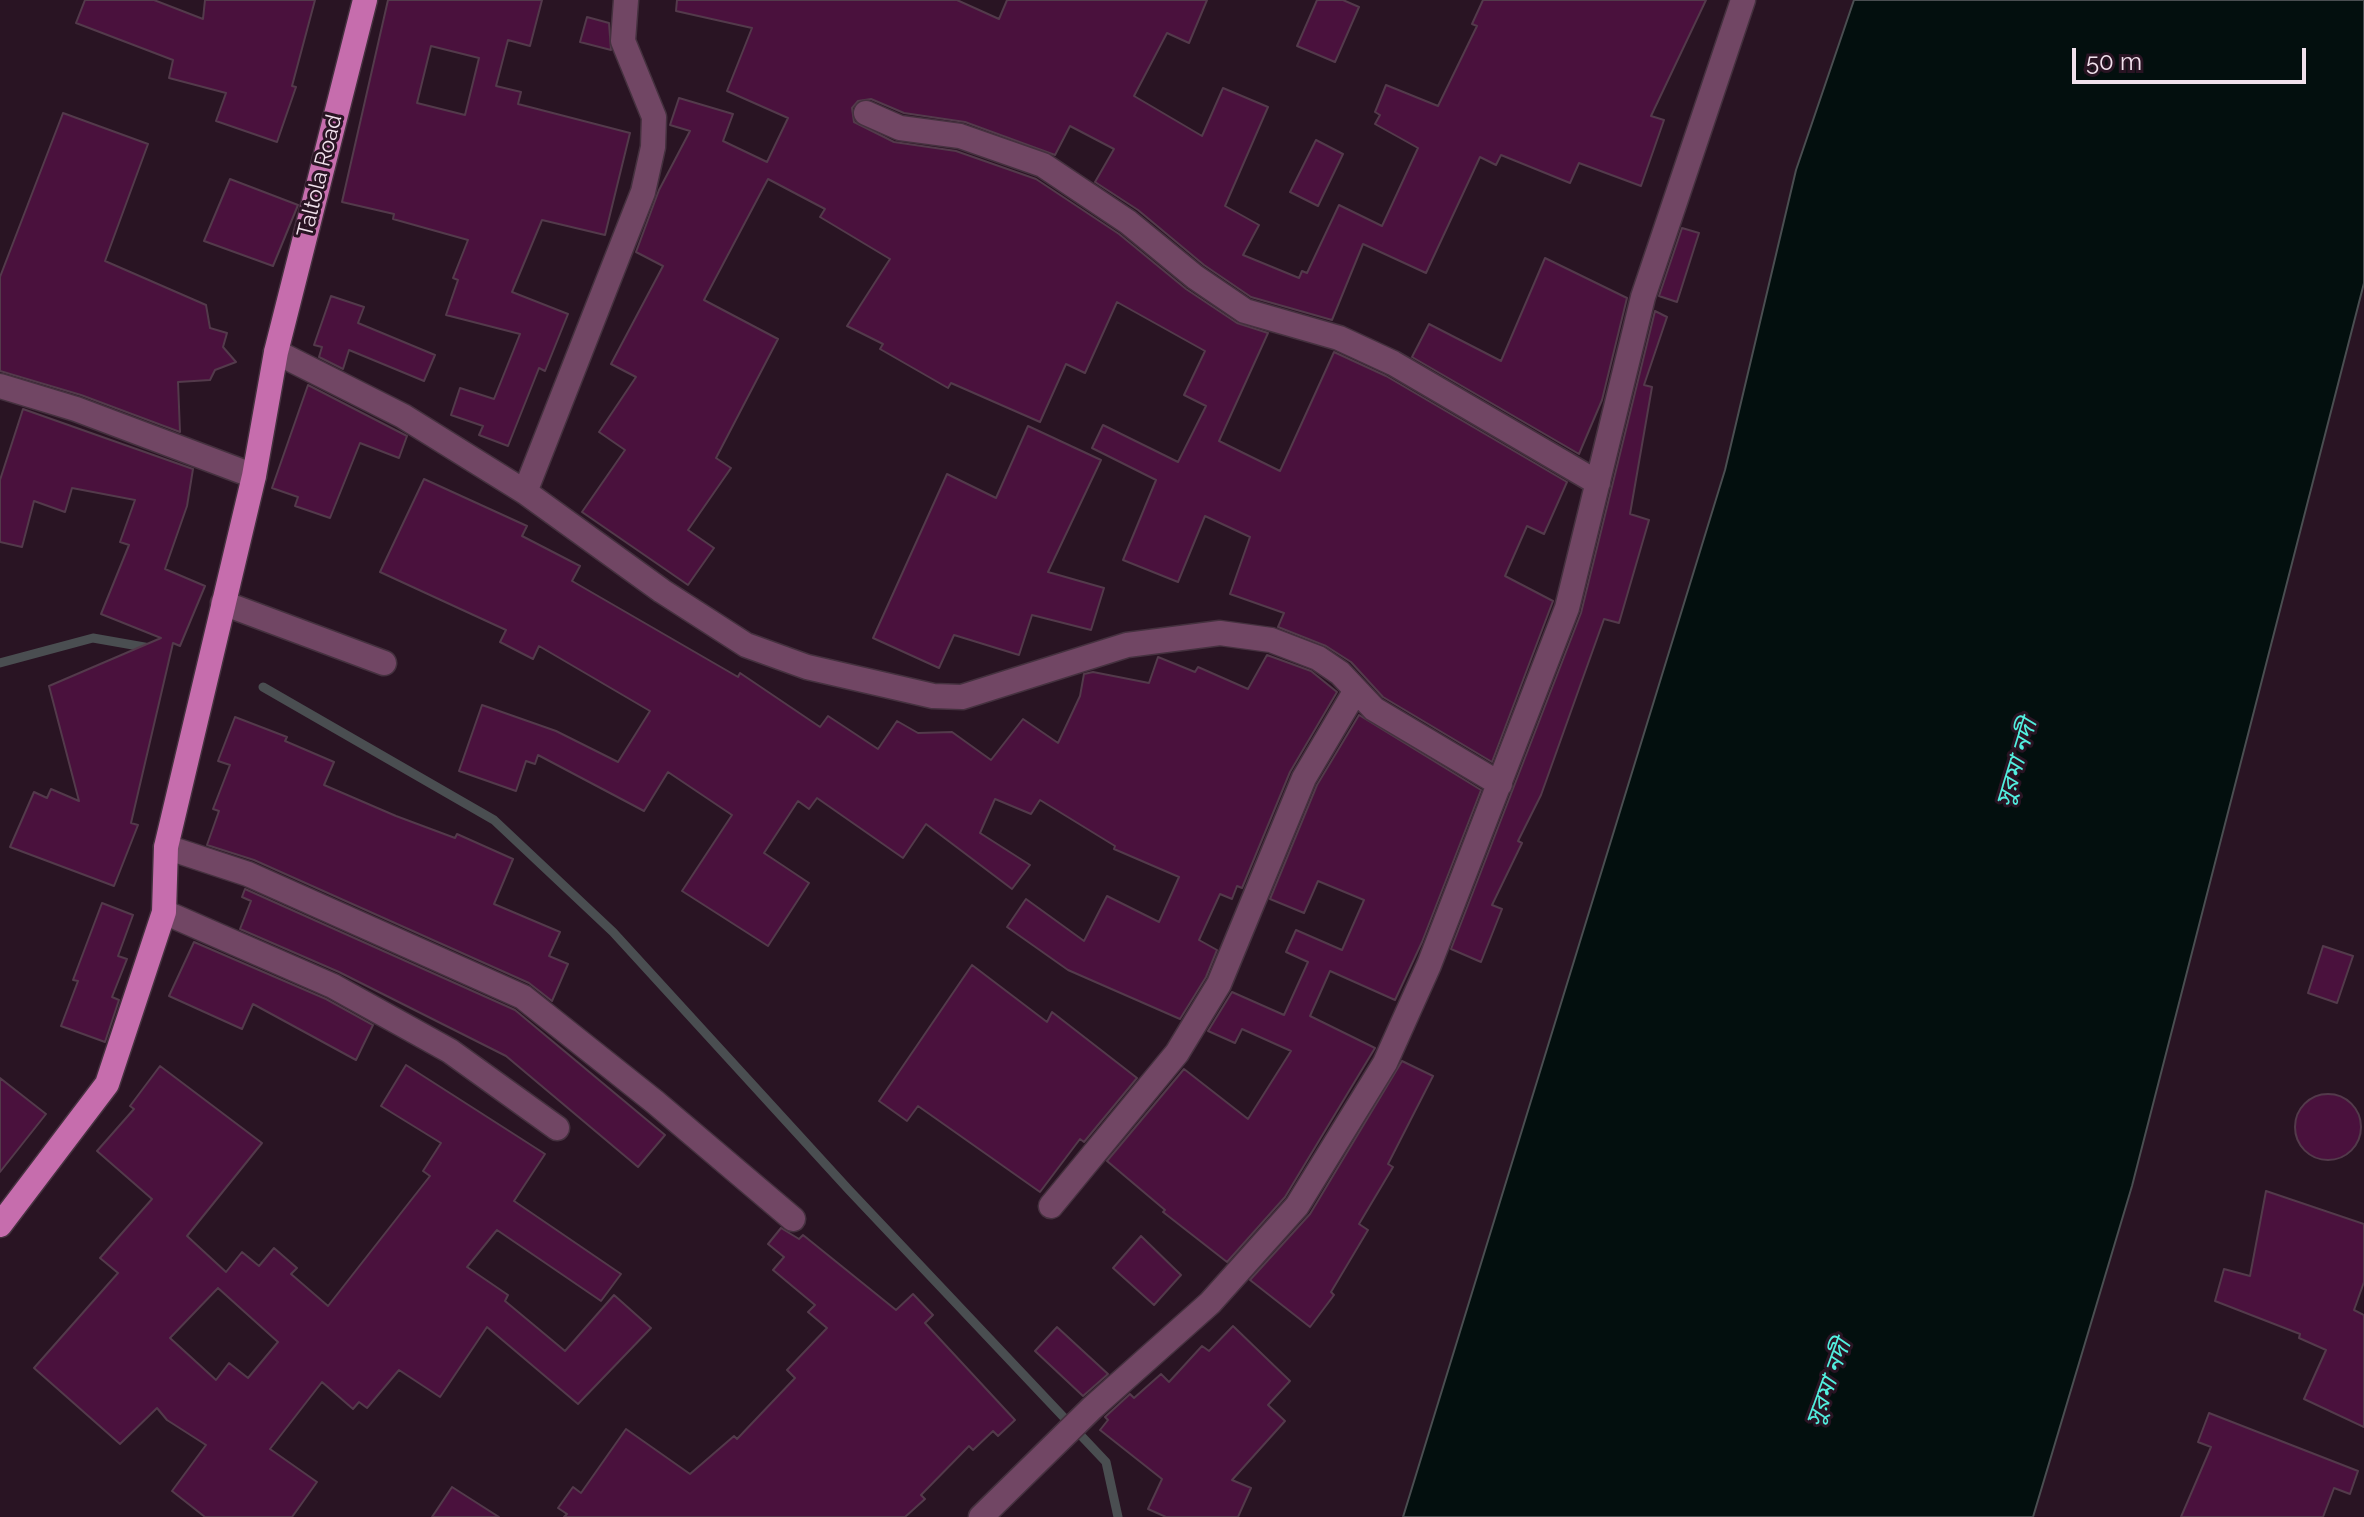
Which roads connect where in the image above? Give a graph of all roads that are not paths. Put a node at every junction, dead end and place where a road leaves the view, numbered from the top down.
1 (365, 0) edge
2 (626, 0) edge
3 (1743, 0) edge
4 (866, 113) dead end
5 (276, 352) junction
6 (0, 386) edge
7 (254, 476) junction
8 (1598, 483) junction
9 (525, 492) junction
10 (223, 603) junction
11 (384, 663) dead end
12 (1356, 690) junction
13 (1500, 784) junction
14 (166, 847) junction
15 (164, 912) junction
16 (557, 1128) dead end
17 (1051, 1206) dead end
18 (793, 1219) dead end
19 (0, 1225) edge
20 (981, 1517) edge

1 - 5 main road, Taltola Road
2 - 9 street
3 - 8 street
4 - 8 street
5 - 7 main road, Taltola Road
5 - 9 street
6 - 7 street
7 - 10 main road, Taltola Road
8 - 13 street
9 - 12 street
10 - 11 street
10 - 14 main road, Taltola Road
12 - 13 street
12 - 17 street
13 - 20 street
14 - 15 main road, Taltola Road
14 - 18 street
15 - 16 street
15 - 19 main road, Taltola Road

